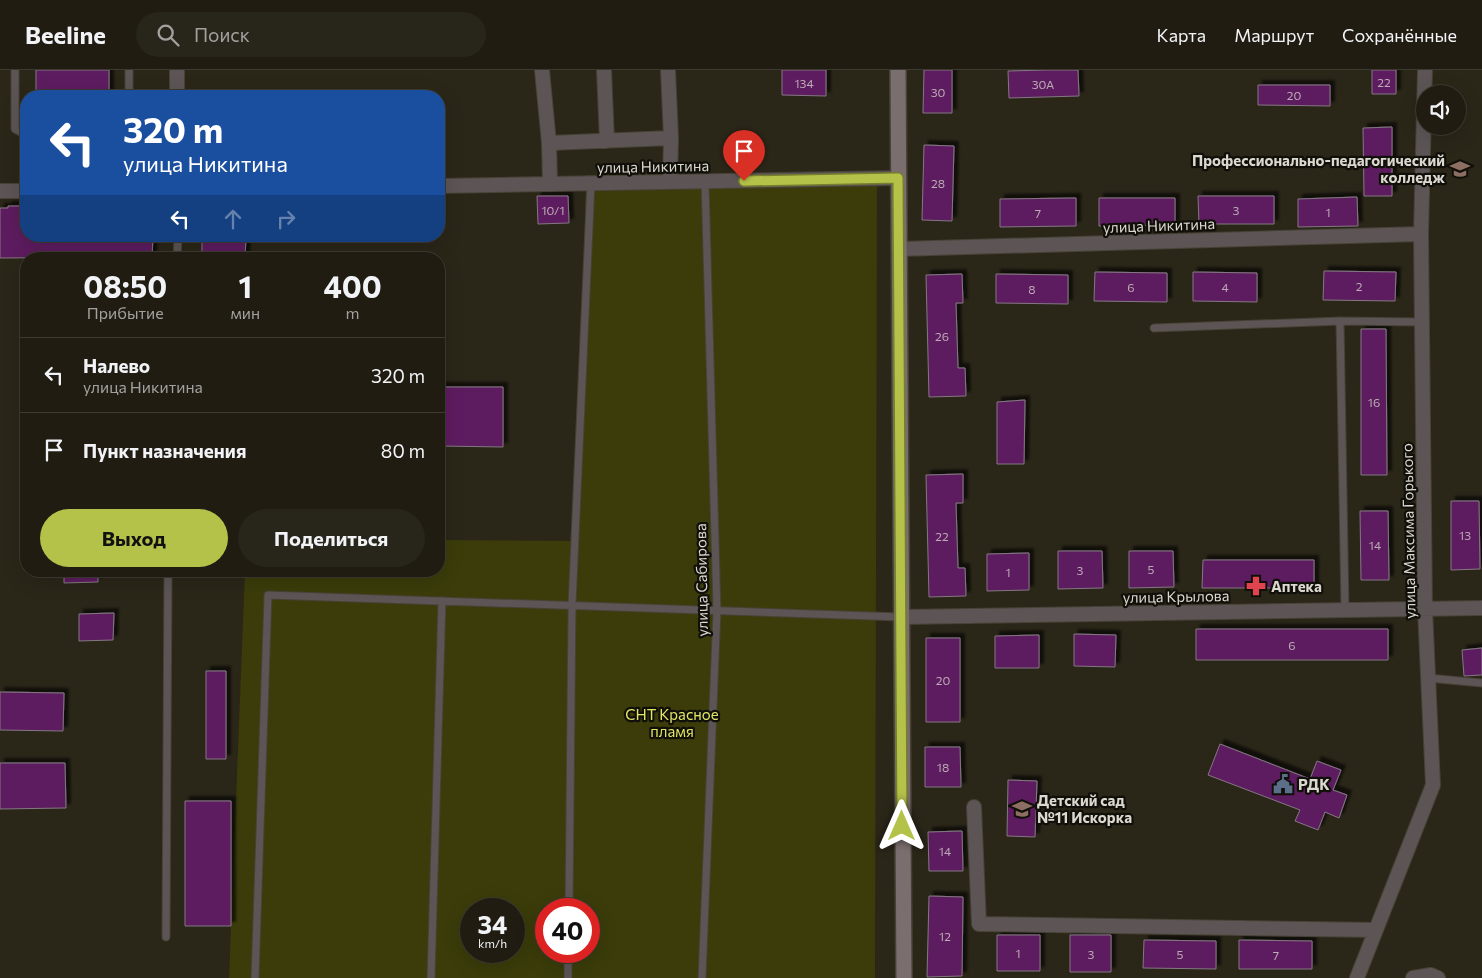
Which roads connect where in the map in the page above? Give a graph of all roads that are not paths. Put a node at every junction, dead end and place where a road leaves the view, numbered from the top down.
1 (15, 70) edge
2 (129, 70) edge
3 (177, 70) edge
4 (542, 70) edge
5 (604, 70) edge
6 (668, 70) edge
7 (898, 70) edge
8 (1425, 70) edge
9 (129, 90) edge
10 (177, 90) edge
11 (20, 132) edge
12 (671, 138) junction
13 (607, 141) junction
14 (549, 143) junction
15 (898, 178) junction
16 (705, 181) junction
17 (670, 182) junction
18 (591, 183) junction
19 (550, 184) junction
20 (445, 186) edge
21 (0, 191) edge
22 (20, 191) edge
23 (1421, 234) junction
24 (899, 249) junction
25 (1340, 322) junction
26 (1422, 322) junction
27 (1154, 328) dead end
28 (168, 577) edge
29 (442, 601) junction
30 (572, 605) junction
31 (1482, 608) edge
32 (1425, 609) junction
33 (717, 610) junction
34 (1345, 610) junction
35 (901, 617) junction
36 (1428, 678) junction
37 (1482, 683) edge
38 (974, 807) dead end
39 (569, 898) edge
40 (1376, 930) junction
41 (166, 937) dead end
42 (568, 963) edge
43 (255, 978) edge
44 (431, 978) edge
45 (568, 978) edge
46 (702, 978) edge
47 (904, 978) edge
48 (1358, 978) edge
49 (1413, 978) edge
50 (1438, 978) edge

1 - 11 lane
2 - 9 lane
3 - 10 street
4 - 14 street
5 - 13 street
6 - 12 street
7 - 15 street
8 - 23 street, улица Максима Горького
12 - 13 street
12 - 17 street
13 - 14 street
14 - 19 street
15 - 16 street, улица Никитина
15 - 24 street
16 - 17 street, улица Никитина
16 - 33 lane, улица Сабирова
17 - 18 street, улица Никитина
18 - 19 street, улица Никитина
18 - 30 lane
19 - 20 street, улица Никитина
21 - 22 street
23 - 24 street, улица Никитина
23 - 26 street, улица Максима Горького
24 - 35 street
25 - 26 lane
25 - 27 lane
25 - 34 lane
26 - 32 street, улица Максима Горького
28 - 41 lane
29 - 30 lane
29 - 43 lane
29 - 44 lane
30 - 33 lane
30 - 39 lane
31 - 32 street, улица Крылова
32 - 34 street, улица Крылова
32 - 36 street, улица Максима Горького
33 - 35 lane
33 - 46 lane, улица Сабирова
34 - 35 street, улица Крылова
35 - 47 street
36 - 37 lane
36 - 40 street, улица Максима Горького
38 - 40 street
40 - 48 street, улица Максима Горького
42 - 45 lane
49 - 50 street

